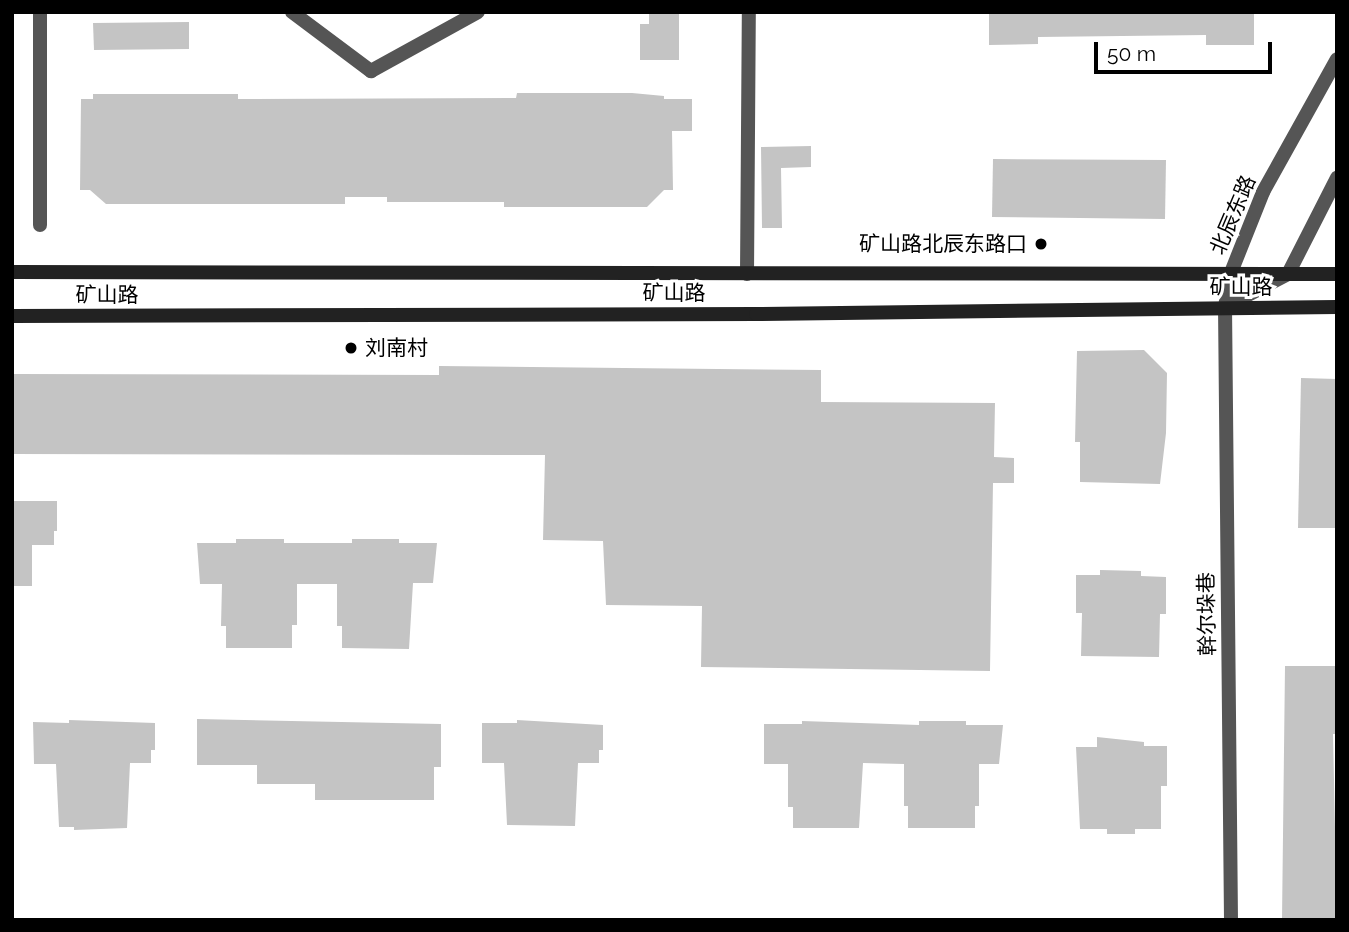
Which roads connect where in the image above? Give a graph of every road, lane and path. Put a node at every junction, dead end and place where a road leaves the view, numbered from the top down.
1 (40, 12) edge
2 (292, 12) edge
3 (478, 12) edge
4 (749, 12) edge
5 (1337, 59) edge
6 (1337, 178) edge
7 (40, 225) dead end
8 (12, 272) edge
9 (747, 274) junction
10 (1288, 274) junction
11 (1337, 274) edge
12 (1230, 275) junction
13 (1225, 307) junction
14 (1337, 307) edge
15 (12, 316) edge
16 (1231, 920) edge

1 - 7 street
2 - 3 street
4 - 9 street
5 - 12 street, 北辰东路
6 - 10 street
8 - 9 main road, 矿山路
9 - 12 main road, 矿山路
10 - 11 main road, 矿山路
10 - 12 main road, 矿山路
10 - 13 street
12 - 13 street, 北辰东路
13 - 14 main road, 矿山路
13 - 15 main road, 矿山路
13 - 16 street, 幹尔垛巷

